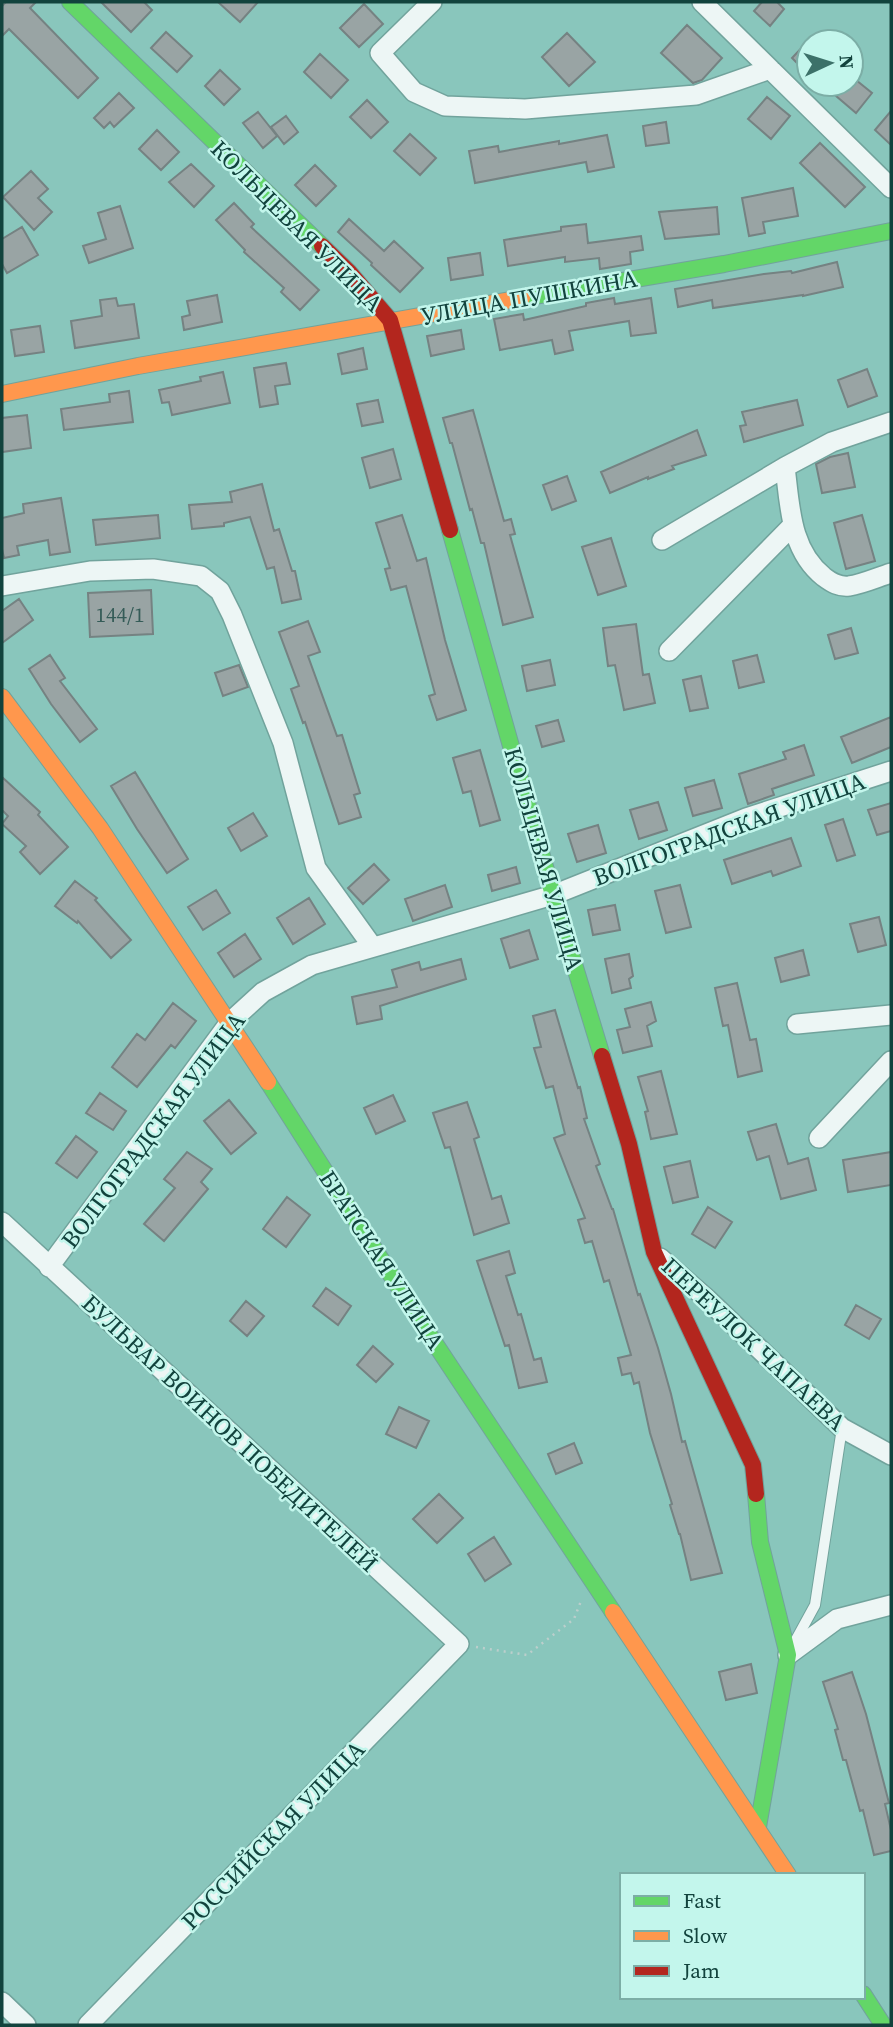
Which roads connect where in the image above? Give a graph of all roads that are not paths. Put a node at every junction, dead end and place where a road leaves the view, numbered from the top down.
1 (70, 2) edge
2 (432, 2) edge
3 (702, 2) edge
4 (770, 69) junction
5 (891, 188) edge
6 (891, 231) edge
7 (390, 320) junction
8 (2, 394) edge
9 (891, 422) edge
10 (785, 467) junction
11 (793, 526) junction
12 (662, 540) dead end
13 (891, 573) edge
14 (2, 586) edge
15 (669, 651) dead end
16 (2, 697) edge
17 (891, 771) edge
18 (553, 895) junction
19 (372, 946) junction
20 (891, 1015) edge
21 (230, 1022) junction
22 (797, 1024) dead end
23 (891, 1061) edge
24 (819, 1138) dead end
25 (2, 1222) edge
26 (654, 1252) junction
27 (50, 1267) junction
28 (842, 1428) junction
29 (891, 1455) edge
30 (891, 1605) edge
31 (459, 1644) joint
32 (788, 1655) junction
33 (758, 1827) junction
34 (787, 1873) edge
35 (865, 1997) edge
36 (2, 2002) edge
37 (26, 2025) edge
38 (88, 2025) edge
39 (883, 2025) edge

1 - 7 street, КОЛЬЦЕВАЯ УЛИЦА
2 - 4 street
3 - 4 street
4 - 5 street
6 - 7 street, УЛИЦА ПУШКИНА
7 - 8 street, УЛИЦА ПУШКИНА
7 - 18 street, КОЛЬЦЕВАЯ УЛИЦА
9 - 10 street
10 - 11 street
10 - 12 street
11 - 13 street
11 - 15 street
14 - 19 street
16 - 21 street, БРАТСКАЯ УЛИЦА
17 - 18 street, ВОЛГОГРАДСКАЯ УЛИЦА
18 - 19 street, ВОЛГОГРАДСКАЯ УЛИЦА
18 - 26 street, КОЛЬЦЕВАЯ УЛИЦА
19 - 21 street, ВОЛГОГРАДСКАЯ УЛИЦА
20 - 22 street
21 - 27 street, ВОЛГОГРАДСКАЯ УЛИЦА
21 - 33 street, БРАТСКАЯ УЛИЦА
23 - 24 street
25 - 27 street, БУЛЬВАР ВОИНОВ ПОБЕДИТЕЛЕЙ
26 - 28 street, ПЕРЕУЛОК ЧАПАЕВА
26 - 32 street, КОЛЬЦЕВАЯ УЛИЦА
27 - 31 street, БУЛЬВАР ВОИНОВ ПОБЕДИТЕЛЕЙ
28 - 29 street, ПЕРЕУЛОК ЧАПАЕВА
28 - 32 lane
30 - 32 street
31 - 38 street, РОССИЙСКАЯ УЛИЦА
32 - 33 street, КОЛЬЦЕВАЯ УЛИЦА
33 - 34 street, БРАТСКАЯ УЛИЦА
35 - 39 street
36 - 37 street

